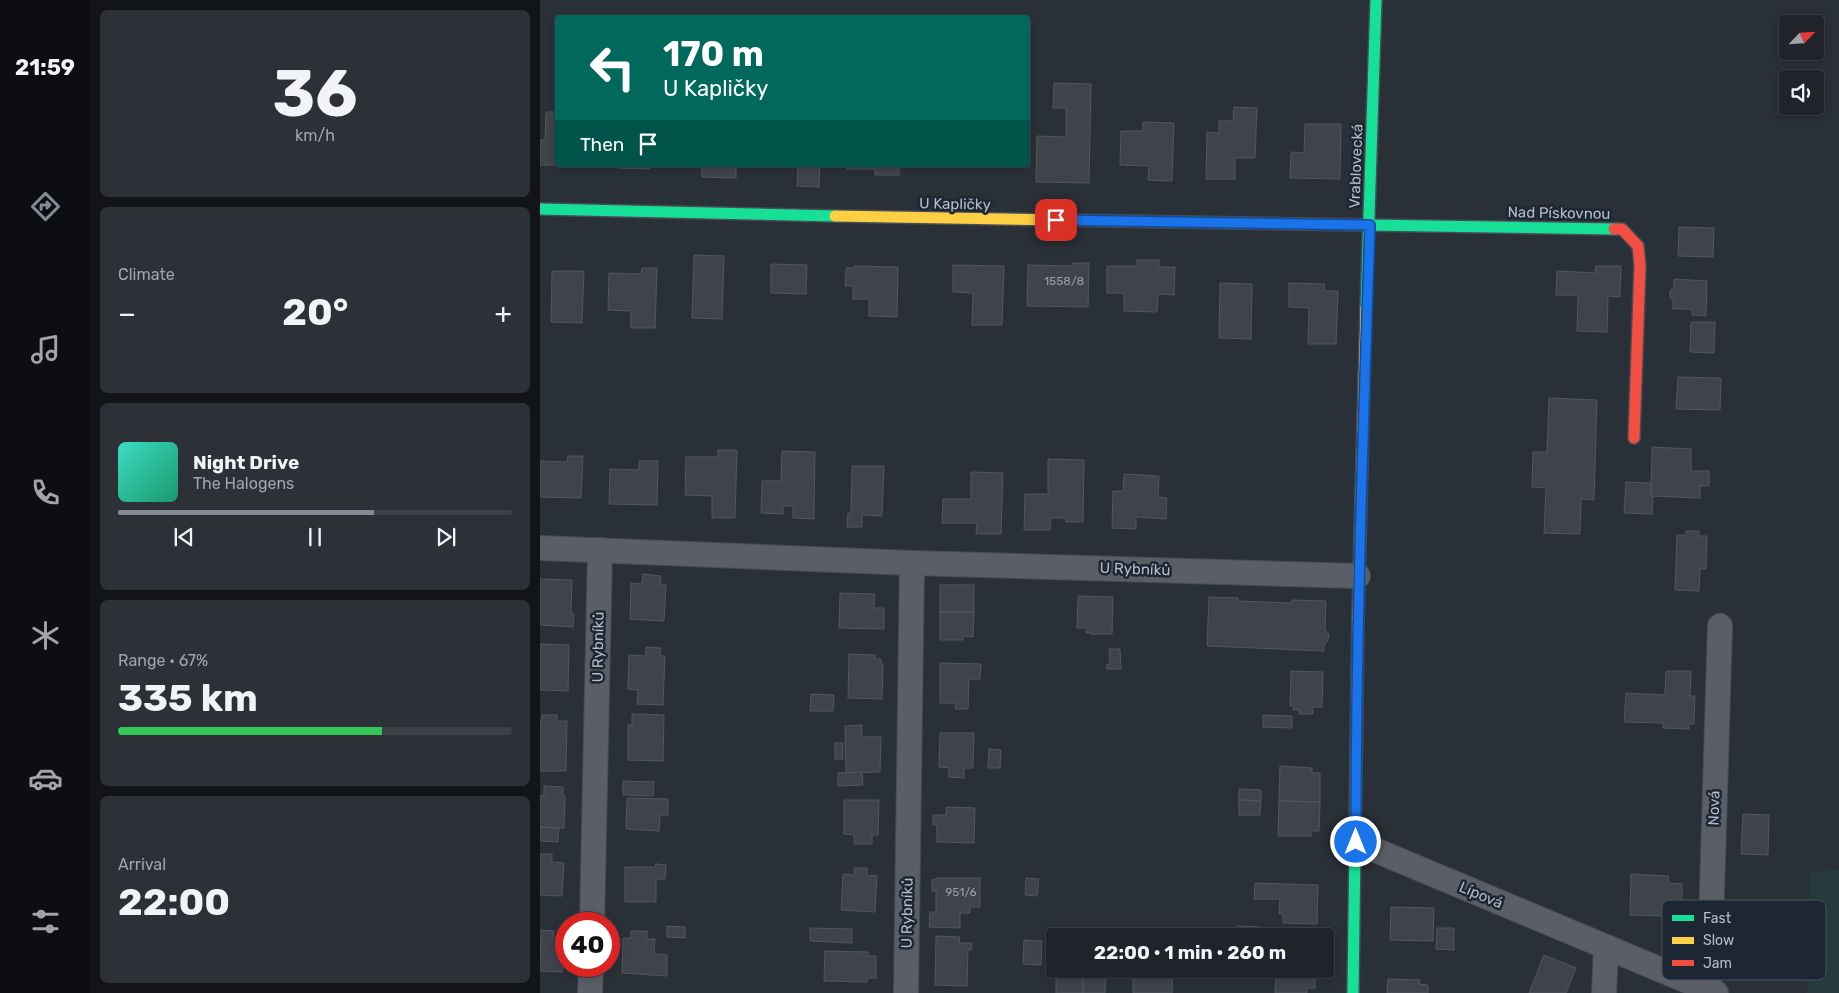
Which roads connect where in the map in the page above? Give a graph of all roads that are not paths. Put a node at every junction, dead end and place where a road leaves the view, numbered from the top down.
1 (1376, 0) edge
2 (540, 209) edge
3 (1370, 225) junction
4 (1634, 438) dead end
5 (540, 548) edge
6 (600, 550) junction
7 (912, 562) junction
8 (1358, 576) junction
9 (1720, 626) dead end
10 (1356, 842) junction
11 (1714, 900) edge
12 (592, 912) edge
13 (1606, 948) junction
14 (1662, 971) edge
15 (591, 977) edge
16 (1683, 980) edge
17 (1712, 992) edge
18 (590, 993) edge
19 (906, 993) edge
20 (1352, 993) edge
21 (1604, 993) edge

1 - 3 street, Vrablovecká
2 - 3 street, U Kapličky
3 - 4 street, Nad Pískovnou
3 - 8 street, Vrablovecká
5 - 6 street, U Rybníků
6 - 7 street, U Rybníků
6 - 12 street, U Rybníků
7 - 8 street, U Rybníků
7 - 19 street, U Rybníků
8 - 10 street, Vrablovecká
9 - 11 street, Nová
10 - 13 street, Lípová
10 - 20 street, Vrablovecká
13 - 14 street, Lípová
13 - 21 street
15 - 18 street
16 - 17 street, Lípová

